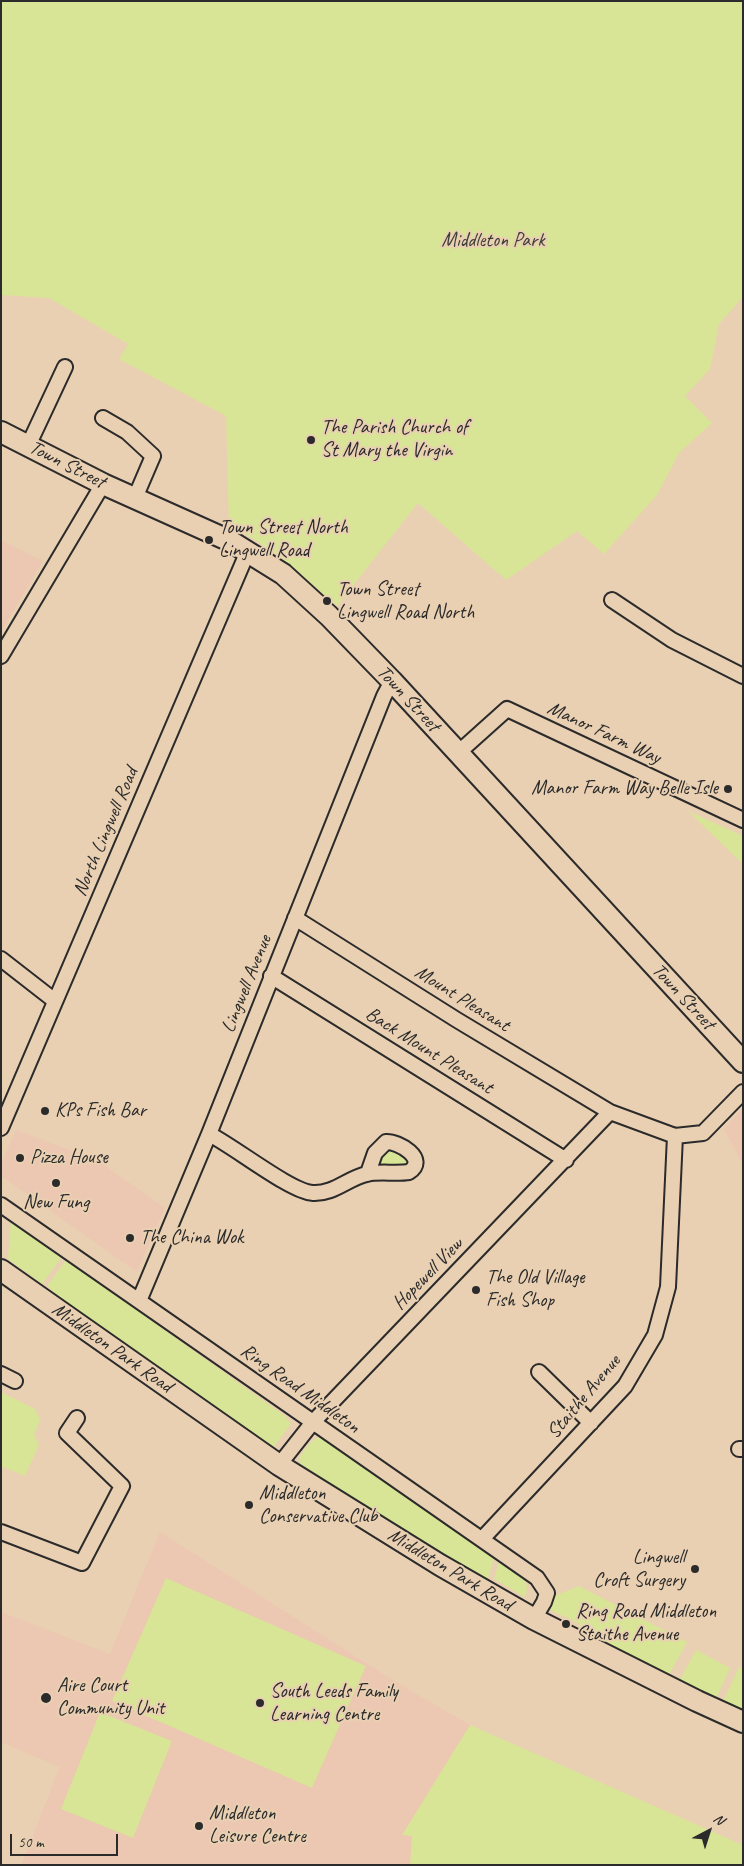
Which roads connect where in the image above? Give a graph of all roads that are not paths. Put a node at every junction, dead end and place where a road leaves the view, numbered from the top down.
1 (65, 367) dead end
2 (103, 418) dead end
3 (1, 432) edge
4 (28, 446) junction
5 (103, 484) junction
6 (135, 498) junction
7 (248, 551) junction
8 (612, 600) dead end
9 (1, 656) edge
10 (743, 676) edge
11 (392, 681) junction
12 (458, 753) junction
13 (743, 820) edge
14 (295, 918) junction
15 (1, 960) edge
16 (271, 976) junction
17 (55, 1001) junction
18 (743, 1062) edge
19 (743, 1092) edge
20 (610, 1112) junction
21 (1, 1128) edge
22 (209, 1134) junction
23 (675, 1136) junction
24 (566, 1160) junction
25 (368, 1173) dead end
26 (1, 1205) edge
27 (1, 1270) edge
28 (139, 1302) junction
29 (539, 1372) dead end
30 (1, 1374) edge
31 (15, 1381) dead end
32 (77, 1418) dead end
33 (313, 1422) junction
34 (592, 1423) junction
35 (279, 1465) junction
36 (1, 1532) edge
37 (482, 1539) junction
38 (534, 1619) junction
39 (743, 1722) edge

1 - 4 street
2 - 6 street
3 - 4 street, Town Street
4 - 5 street, Town Street
5 - 6 street, Town Street
5 - 9 street
6 - 7 street, Town Street
7 - 11 street, Town Street
7 - 17 street, North Lingwell Road
8 - 10 street
11 - 12 street, Town Street
11 - 14 street, Lingwell Avenue
12 - 13 street, Manor Farm Way
12 - 18 street, Town Street
14 - 16 street, Lingwell Avenue
14 - 20 street, Mount Pleasant
15 - 17 street
16 - 22 street, Lingwell Avenue
16 - 24 street, Back Mount Pleasant
17 - 21 street, North Lingwell Road
19 - 23 street
20 - 23 street, Mount Pleasant
20 - 24 street, Hopewell View
22 - 25 street
22 - 28 street, Lingwell Avenue
23 - 34 street, Staithe Avenue
24 - 33 street, Hopewell View
26 - 28 street, Ring Road Middleton
27 - 35 street, Middleton Park Road
28 - 33 street, Ring Road Middleton
29 - 34 street
30 - 31 street
32 - 36 street
33 - 35 street, Hopewell View
33 - 37 street, Ring Road Middleton
34 - 37 street, Staithe Avenue
35 - 38 street, Middleton Park Road
37 - 38 street, Ring Road Middleton
38 - 39 street, Middleton Park Road

